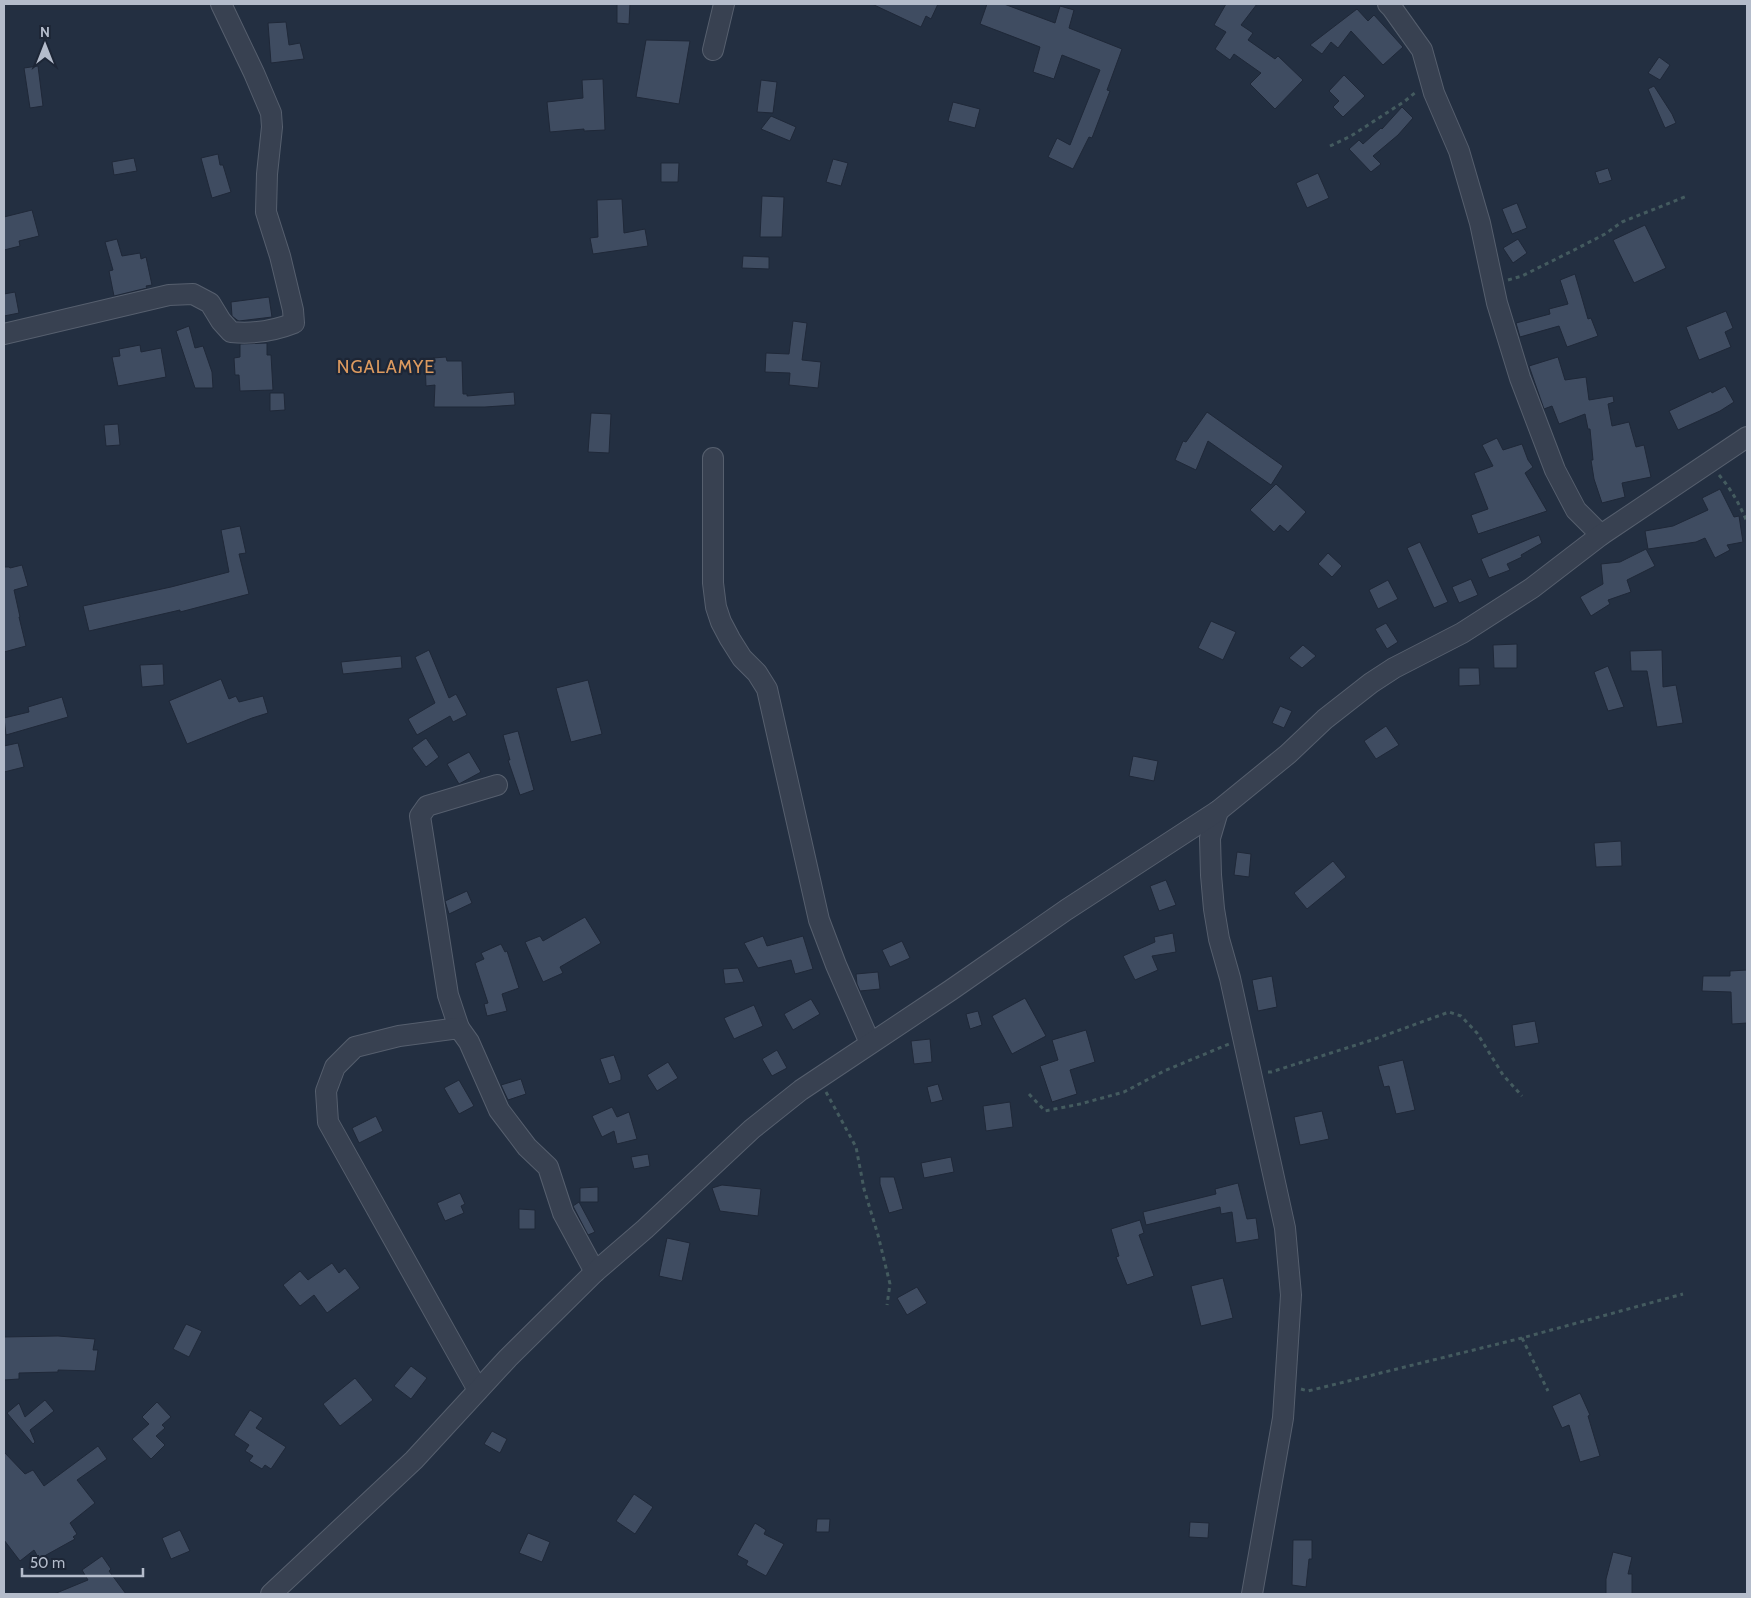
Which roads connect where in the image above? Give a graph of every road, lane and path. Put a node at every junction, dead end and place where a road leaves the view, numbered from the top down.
1 (221, 4) edge
2 (724, 4) edge
3 (1388, 4) edge
4 (713, 50) dead end
5 (1430, 80) junction
6 (1330, 146) dead end
7 (1687, 196) dead end
8 (1493, 284) junction
9 (4, 334) edge
10 (1747, 437) edge
11 (713, 458) dead end
12 (1708, 464) junction
13 (1747, 522) edge
14 (1601, 535) junction
15 (497, 785) dead end
16 (1218, 811) junction
17 (459, 1028) junction
18 (1243, 1038) junction
19 (870, 1042) junction
20 (1250, 1069) junction
21 (818, 1079) junction
22 (1029, 1094) dead end
23 (1522, 1096) dead end
24 (595, 1272) junction
25 (1683, 1294) dead end
26 (887, 1306) dead end
27 (1522, 1338) junction
28 (1286, 1386) junction
29 (478, 1390) junction
30 (1548, 1391) dead end
31 (271, 1594) edge
32 (1252, 1594) edge

1 - 9 street
2 - 4 street
3 - 5 street
5 - 6 path
5 - 8 street
7 - 8 path
8 - 14 street
10 - 12 street
11 - 19 street
12 - 13 path
12 - 14 street
14 - 16 street
15 - 17 street
16 - 18 street
16 - 19 street
17 - 24 street
17 - 29 street
18 - 20 street
18 - 22 path
19 - 21 street
20 - 23 path
20 - 28 street
21 - 24 street
21 - 26 path
24 - 29 street
25 - 27 path
27 - 28 path
27 - 30 path
28 - 32 street
29 - 31 street

